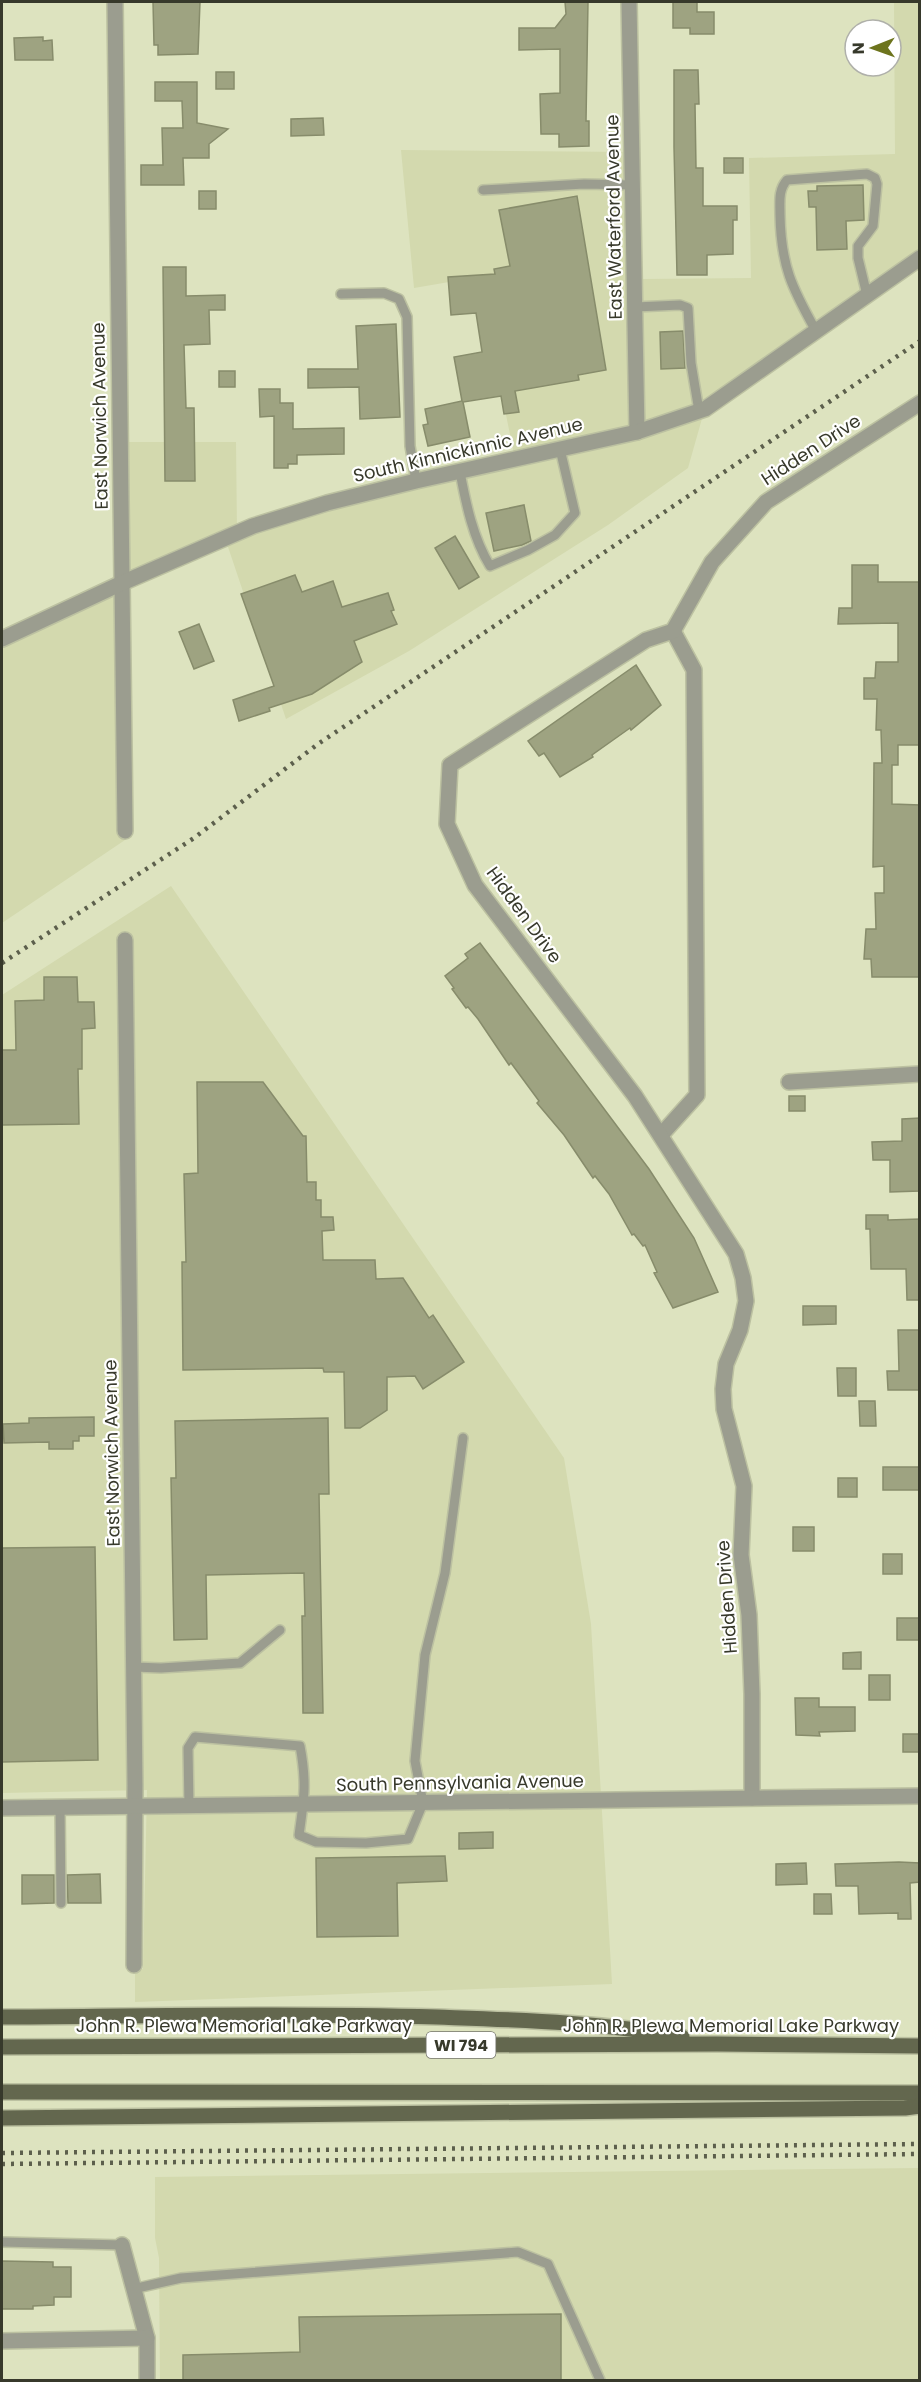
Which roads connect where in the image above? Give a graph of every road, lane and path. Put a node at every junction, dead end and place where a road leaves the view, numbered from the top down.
1 (115, 2) edge
2 (629, 2) edge
3 (633, 186) junction
4 (483, 190) dead end
5 (920, 258) edge
6 (342, 294) dead end
7 (867, 295) junction
8 (635, 307) junction
9 (816, 331) junction
10 (920, 403) edge
11 (699, 411) junction
12 (637, 432) junction
13 (560, 449) junction
14 (460, 471) junction
15 (416, 481) junction
16 (122, 583) junction
17 (673, 631) junction
18 (2, 639) edge
19 (125, 831) dead end
20 (125, 940) dead end
21 (920, 1074) edge
22 (789, 1082) dead end
23 (661, 1135) junction
24 (463, 1438) dead end
25 (280, 1630) dead end
26 (134, 1667) junction
27 (920, 1796) edge
28 (752, 1798) junction
29 (423, 1803) junction
30 (304, 1804) junction
31 (189, 1806) junction
32 (60, 1807) junction
33 (135, 1807) junction
34 (2, 1808) edge
35 (61, 1904) dead end
36 (134, 1965) dead end
37 (2, 2017) edge
38 (717, 2044) junction
39 (920, 2046) edge
40 (2, 2047) edge
41 (2, 2092) edge
42 (920, 2093) edge
43 (920, 2106) edge
44 (2, 2118) edge
45 (2, 2242) edge
46 (122, 2245) joint
47 (133, 2289) junction
48 (147, 2338) junction
49 (2, 2341) edge
50 (147, 2380) edge
51 (600, 2380) edge

1 - 16 street, East Norwich Avenue
2 - 3 street, East Waterford Avenue
3 - 4 lane
3 - 8 street, East Waterford Avenue
5 - 7 street, South Kinnickinnic Avenue
6 - 15 lane
7 - 9 street, South Kinnickinnic Avenue
7 - 9 lane
8 - 11 lane
8 - 12 street, East Waterford Avenue
9 - 11 street, South Kinnickinnic Avenue
10 - 17 street, Hidden Drive
11 - 12 street, South Kinnickinnic Avenue
12 - 13 street, South Kinnickinnic Avenue
13 - 14 street, South Kinnickinnic Avenue
13 - 14 lane
14 - 15 street, South Kinnickinnic Avenue
15 - 16 street, South Kinnickinnic Avenue
16 - 18 street, South Kinnickinnic Avenue
16 - 19 street, East Norwich Avenue
17 - 23 street
17 - 23 street, Hidden Drive
20 - 26 street, East Norwich Avenue
21 - 22 street
23 - 28 street, Hidden Drive
24 - 29 lane
25 - 26 lane
26 - 33 street, East Norwich Avenue
27 - 28 street, South Pennsylvania Avenue
28 - 29 street, South Pennsylvania Avenue
29 - 30 street, South Pennsylvania Avenue
29 - 30 lane
30 - 31 street, South Pennsylvania Avenue
30 - 31 lane
31 - 33 street, South Pennsylvania Avenue
32 - 33 street, South Pennsylvania Avenue
32 - 34 street, South Pennsylvania Avenue
32 - 35 lane
33 - 36 street, East Norwich Avenue
37 - 38 main road
38 - 39 main road, John R. Plewa Memorial Lake Parkway / WI 794
38 - 40 main road, John R. Plewa Memorial Lake Parkway / WI 794
41 - 42 main road
43 - 44 main road
45 - 46 lane
46 - 47 street
47 - 48 street
47 - 51 lane
48 - 49 street
48 - 50 street

